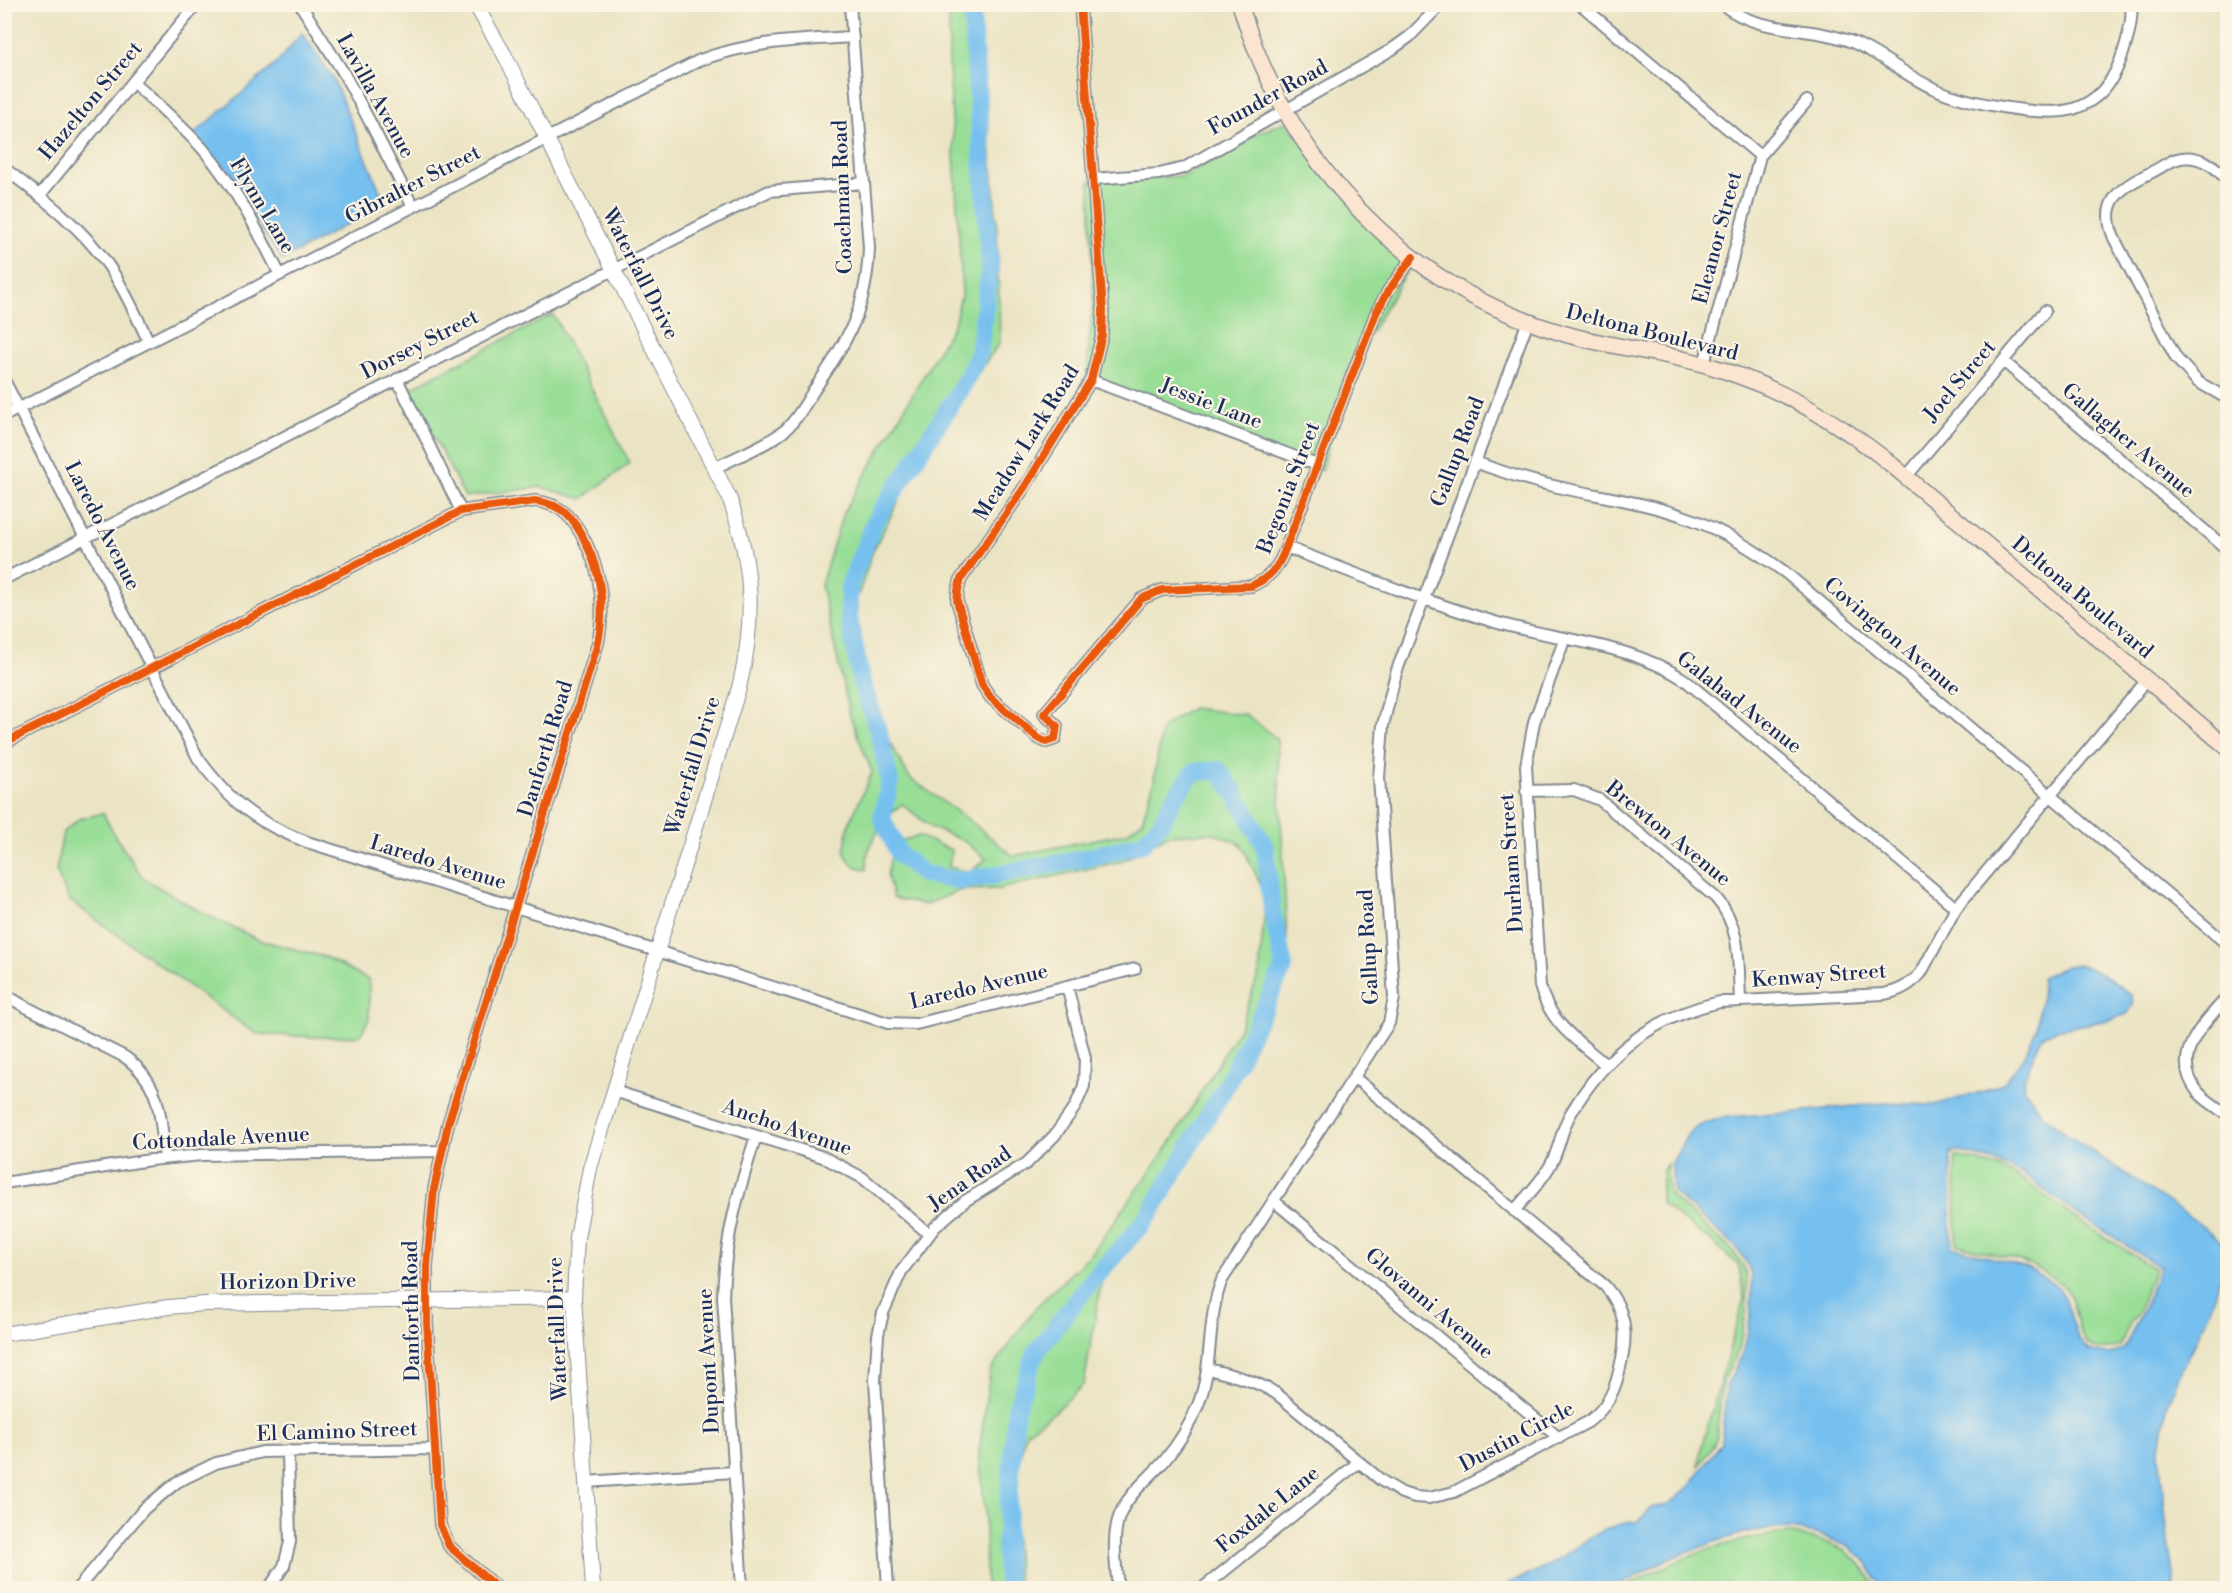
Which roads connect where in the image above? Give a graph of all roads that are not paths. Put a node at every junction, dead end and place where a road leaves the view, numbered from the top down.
1 (196, 4) edge
2 (300, 4) edge
3 (476, 4) edge
4 (850, 4) edge
5 (1080, 4) edge
6 (1240, 4) edge
7 (1441, 4) edge
8 (1580, 4) edge
9 (1722, 4) edge
10 (2131, 4) edge
11 (853, 37) junction
12 (132, 82) junction
13 (1807, 100) dead end
14 (1284, 111) junction
15 (547, 138) junction
16 (1760, 156) junction
17 (4, 168) edge
18 (1093, 179) junction
19 (864, 183) junction
20 (2228, 183) edge
21 (39, 196) junction
22 (413, 207) junction
23 (1413, 257) junction
24 (613, 269) junction
25 (279, 275) junction
26 (2045, 311) dead end
27 (1528, 321) junction
28 (148, 342) junction
29 (2003, 361) junction
30 (1704, 364) junction
31 (397, 379) junction
32 (4, 380) edge
33 (1091, 380) junction
34 (2228, 399) edge
35 (20, 408) junction
36 (4, 416) edge
37 (1475, 462) junction
38 (1317, 465) junction
39 (715, 468) junction
40 (1906, 477) junction
41 (461, 511) junction
42 (86, 538) junction
43 (1286, 547) junction
44 (2228, 550) edge
45 (4, 579) edge
46 (1423, 599) junction
47 (1565, 638) junction
48 (152, 668) junction
49 (2148, 680) junction
50 (1055, 739) joint
51 (4, 743) edge
52 (2228, 748) edge
53 (1526, 791) junction
54 (2050, 796) junction
55 (516, 908) junction
56 (1956, 908) junction
57 (2228, 945) edge
58 (657, 952) junction
59 (1135, 969) dead end
60 (1067, 986) junction
61 (4, 994) edge
62 (2228, 996) edge
63 (1740, 1000) junction
64 (1606, 1065) junction
65 (1355, 1078) junction
66 (614, 1091) junction
67 (2228, 1114) edge
68 (756, 1136) junction
69 (441, 1151) junction
70 (165, 1158) junction
71 (4, 1183) edge
72 (1274, 1201) junction
73 (1514, 1211) junction
74 (929, 1234) junction
75 (574, 1298) junction
76 (427, 1300) junction
77 (4, 1334) edge
78 (1208, 1369) junction
79 (1559, 1438) junction
80 (435, 1449) junction
81 (288, 1451) junction
82 (1359, 1462) junction
83 (734, 1472) junction
84 (586, 1482) junction
85 (78, 1588) edge
86 (269, 1588) edge
87 (497, 1588) edge
88 (593, 1588) edge
89 (742, 1588) edge
90 (888, 1588) edge
91 (1118, 1588) edge
92 (1203, 1588) edge

1 - 12 street, Hazelton Street
2 - 22 street, Lavilla Avenue
3 - 15 street, Waterfall Drive
4 - 11 street, Coachman Road
5 - 18 street, Meadow Lark Road
6 - 14 main road, Deltona Boulevard
7 - 14 street, Founder Road
8 - 16 street, Eleanor Street
9 - 10 street
11 - 15 street, Gibralter Street
11 - 19 street, Coachman Road
12 - 21 street, Hazelton Street
12 - 25 street, Flynn Lane
13 - 16 street, Eleanor Street
14 - 18 street, Founder Road
14 - 23 main road, Deltona Boulevard
15 - 22 street, Gibralter Street
15 - 24 street, Waterfall Drive
16 - 30 street, Eleanor Street
17 - 21 street
18 - 33 street, Meadow Lark Road
19 - 24 street, Dorsey Street
19 - 39 street, Coachman Road
20 - 34 street
21 - 28 street
22 - 25 street, Gibralter Street
23 - 27 main road, Deltona Boulevard
23 - 38 street, Begonia Street
24 - 31 street, Dorsey Street
24 - 39 street, Waterfall Drive
25 - 28 street, Gibralter Street
26 - 29 street, Joel Street
27 - 30 main road, Deltona Boulevard
27 - 37 street, Gallup Road
28 - 35 street, Gibralter Street
29 - 40 street, Joel Street
29 - 44 street, Gallagher Avenue
30 - 40 main road, Deltona Boulevard
31 - 41 street
31 - 42 street, Dorsey Street
32 - 35 street, Laredo Avenue
33 - 38 street, Jessie Lane
33 - 50 street, Meadow Lark Road
35 - 36 street, Gibralter Street
35 - 42 street, Laredo Avenue
37 - 46 street, Gallup Road
37 - 54 street, Covington Avenue
38 - 43 street, Begonia Street
39 - 58 street, Waterfall Drive
40 - 49 main road, Deltona Boulevard
41 - 48 street, Danforth Road
41 - 55 street, Danforth Road
42 - 45 street, Dorsey Street
42 - 48 street, Laredo Avenue
43 - 46 street, Galahad Avenue
43 - 50 street, Begonia Street
46 - 47 street, Galahad Avenue
46 - 65 street, Gallup Road
47 - 53 street, Durham Street
47 - 56 street, Galahad Avenue
48 - 51 street, Danforth Road
48 - 55 street, Laredo Avenue
49 - 52 main road, Deltona Boulevard
49 - 54 street, Kenway Street
53 - 63 street, Brewton Avenue
53 - 64 street, Durham Street
54 - 56 street, Kenway Street
54 - 57 street, Covington Avenue
55 - 58 street, Laredo Avenue
55 - 69 street, Danforth Road
56 - 63 street, Kenway Street
58 - 60 street, Laredo Avenue
58 - 66 street, Waterfall Drive
59 - 60 street, Laredo Avenue
60 - 74 street, Jena Road
61 - 70 street
62 - 67 street
63 - 64 street, Kenway Street
64 - 73 street, Kenway Street
65 - 72 street, Gallup Road
65 - 73 street, Dustin Circle
66 - 68 street, Ancho Avenue
66 - 75 street, Waterfall Drive
68 - 74 street, Ancho Avenue
68 - 83 street, Dupont Avenue
69 - 70 street, Cottondale Avenue
69 - 76 street, Danforth Road
70 - 71 street, Cottondale Avenue
72 - 78 street, Gallup Road
72 - 79 street, Glovanni Avenue
73 - 79 street, Dustin Circle
74 - 90 street, Jena Road
75 - 76 street, Horizon Drive
75 - 84 street, Waterfall Drive
76 - 77 street, Horizon Drive
76 - 80 street, Danforth Road
78 - 82 street, Dustin Circle
78 - 91 street, Gallup Road
79 - 82 street, Dustin Circle
80 - 81 street, El Camino Street
80 - 87 street, Danforth Road
81 - 85 street, El Camino Street
81 - 86 street
82 - 92 street, Foxdale Lane
83 - 84 street
83 - 89 street, Dupont Avenue
84 - 88 street, Waterfall Drive

